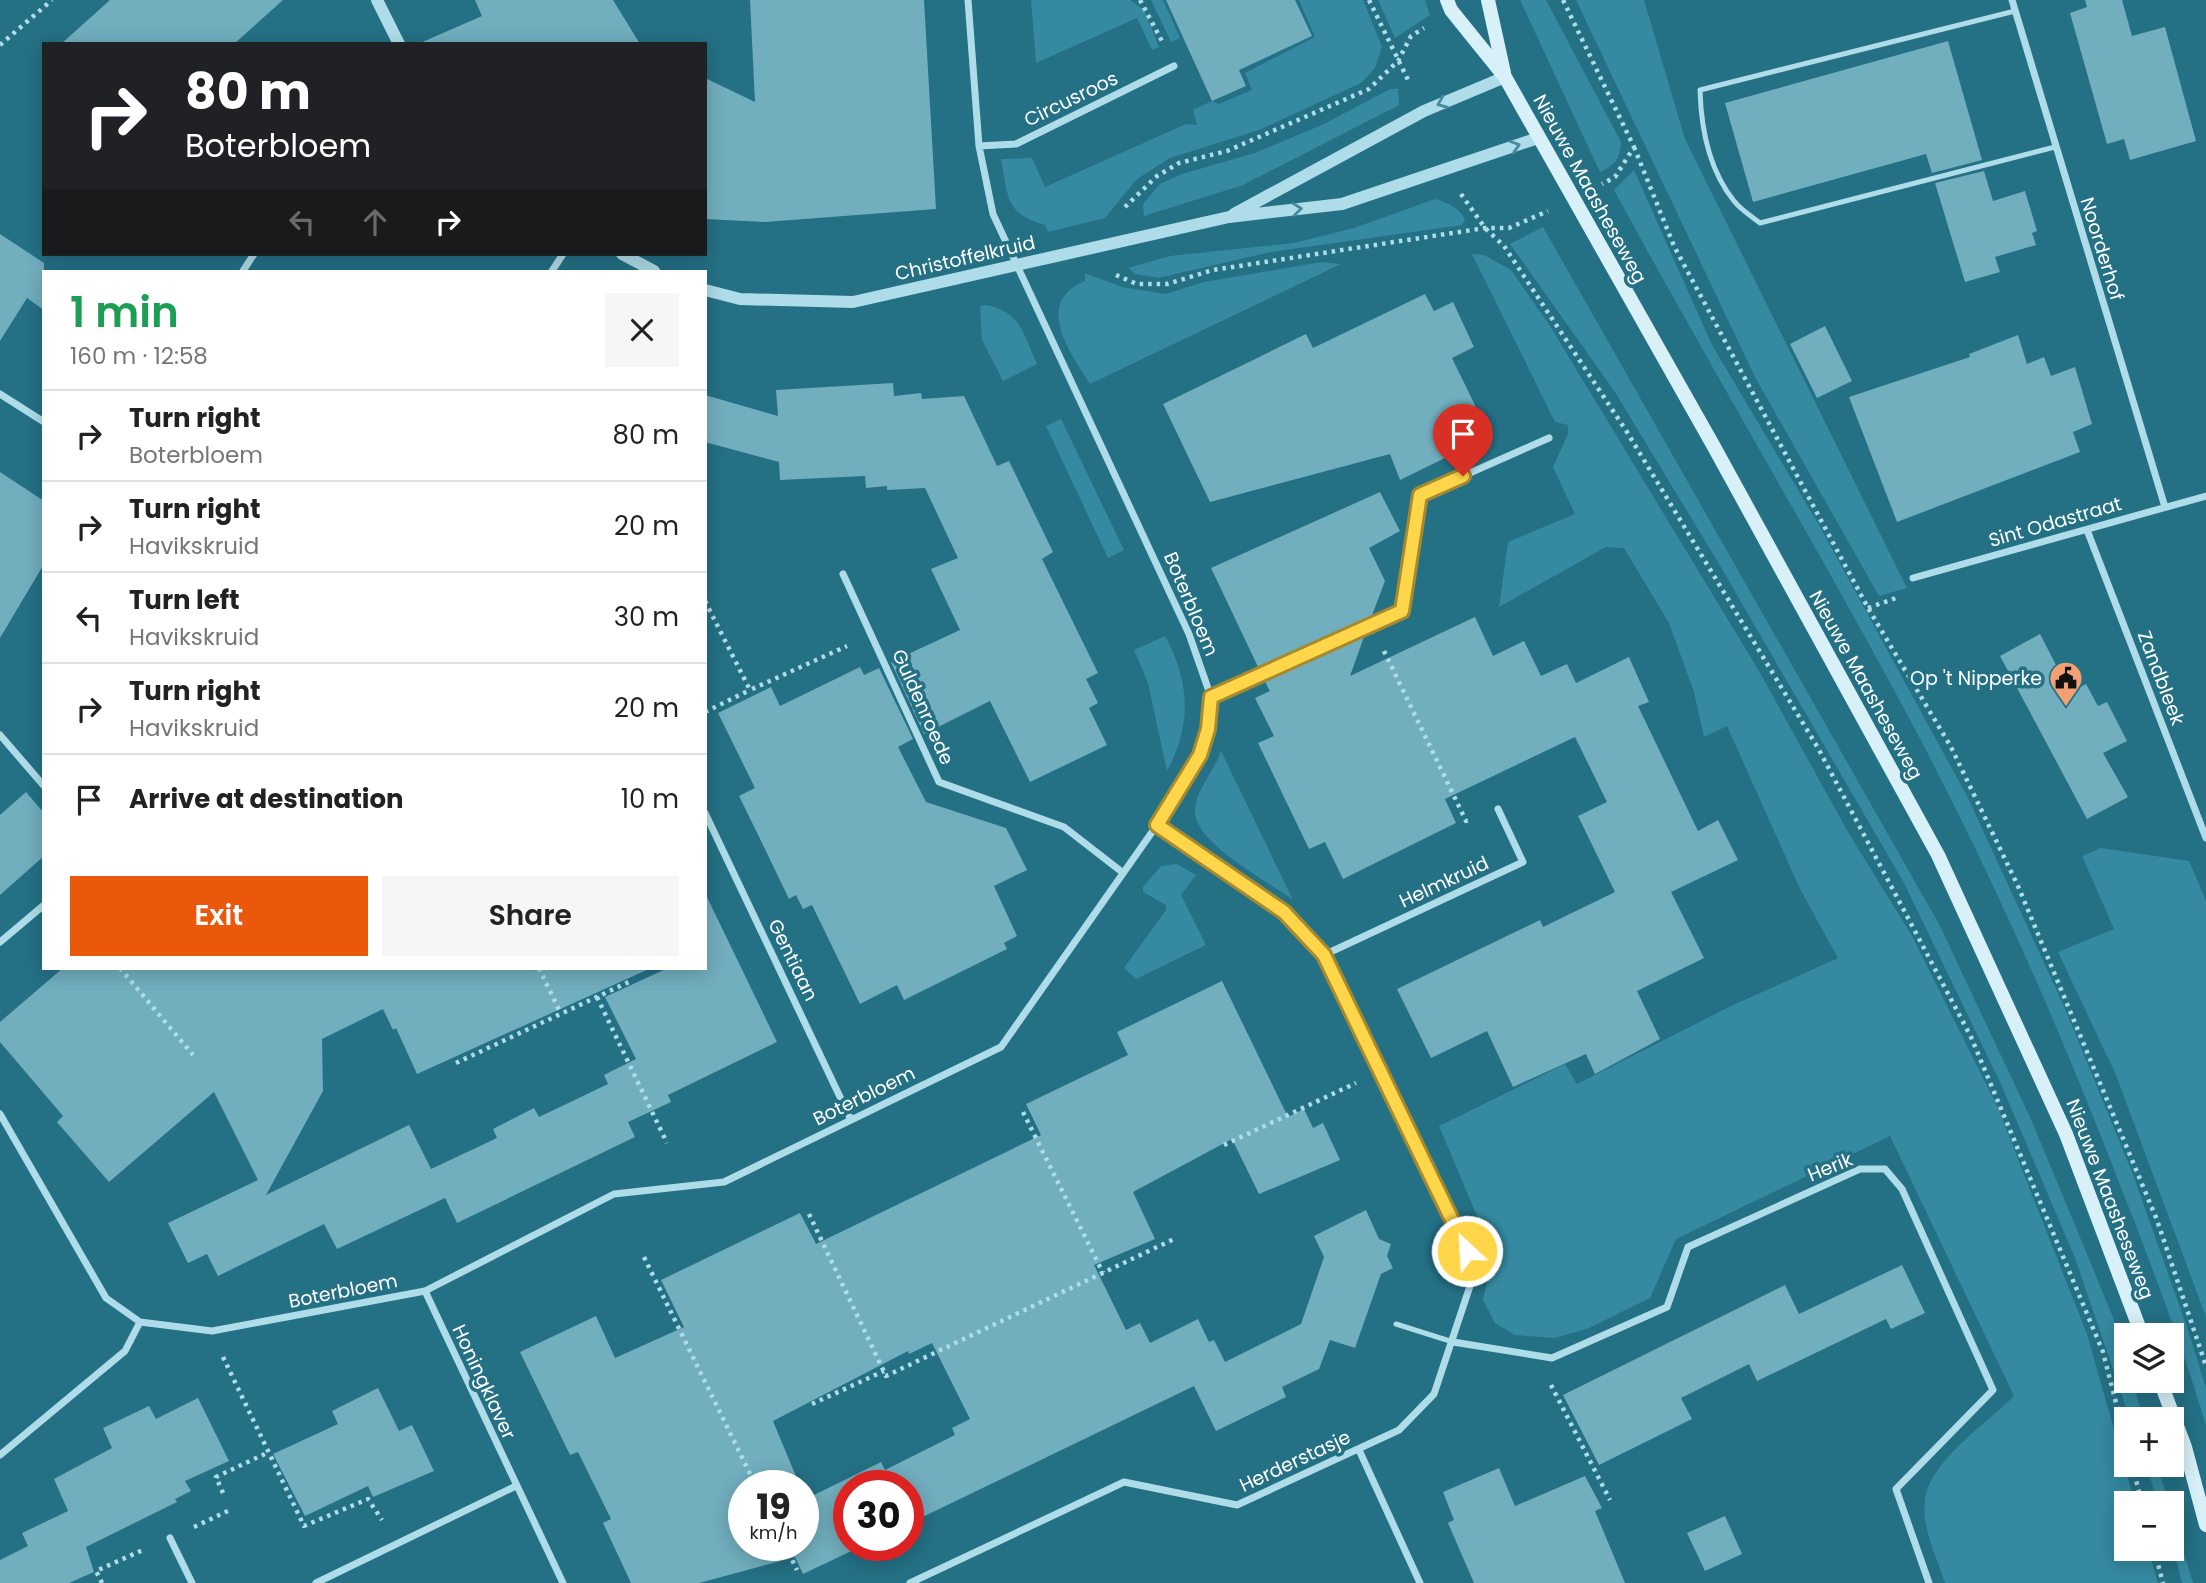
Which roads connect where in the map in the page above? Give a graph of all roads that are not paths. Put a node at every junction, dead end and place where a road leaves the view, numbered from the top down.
1 (377, 0) edge
2 (968, 0) edge
3 (1447, 0) edge
4 (1488, 0) edge
5 (2012, 0) edge
6 (2015, 11) junction
7 (397, 42) edge
8 (1174, 66) dead end
9 (1506, 77) junction
10 (1538, 138) junction
11 (979, 146) junction
12 (2055, 147) junction
13 (1229, 217) junction
14 (626, 256) edge
15 (1017, 267) junction
16 (652, 270) edge
17 (707, 291) edge
18 (0, 394) edge
19 (42, 421) edge
20 (1549, 438) dead end
21 (2206, 496) edge
22 (2165, 507) junction
23 (2087, 530) junction
24 (843, 574) dead end
25 (1913, 578) dead end
26 (1211, 697) junction
27 (0, 735) edge
28 (42, 784) edge
29 (1498, 809) road end
30 (707, 817) edge
31 (1157, 825) junction
32 (2206, 838) edge
33 (1122, 872) junction
34 (42, 907) edge
35 (0, 942) edge
36 (1324, 955) junction
37 (0, 1114) edge
38 (851, 1120) junction
39 (425, 1291) junction
40 (140, 1322) junction
41 (2137, 1323) edge
42 (1396, 1324) dead end
43 (1453, 1342) junction
44 (2165, 1393) edge
45 (1359, 1450) junction
46 (0, 1455) edge
47 (516, 1486) junction
48 (2206, 1525) edge
49 (170, 1538) dead end
50 (192, 1583) edge
51 (316, 1583) edge
52 (563, 1583) edge
53 (910, 1583) edge
54 (1420, 1583) edge
55 (1929, 1583) edge

1 - 7 street
2 - 11 street
3 - 9 main road, Nieuwe Maasheseweg
4 - 9 main road, Nieuwe Maasheseweg
5 - 6 street, Noorderhof
6 - 12 street, Noorderhof
6 - 12 lane
8 - 11 street, Circusroos
9 - 10 main road, Nieuwe Maasheseweg
9 -> 13 street, Christoffelkruid
13 -> 10 street, Christoffelkruid
10 - 41 main road, Nieuwe Maasheseweg
11 - 15 street
12 - 22 street, Noorderhof
13 - 15 street, Christoffelkruid
14 - 16 street
15 - 17 street, Christoffelkruid
15 - 26 street, Boterbloem
18 - 19 street
20 - 26 street
21 - 22 street, Sint Odastraat
22 - 23 street, Sint Odastraat
23 - 25 street, Sint Odastraat
23 - 32 street, Zandbleek
24 - 33 street, Guldenroede
26 - 31 street, Boterbloem
27 - 28 street
29 - 36 street, Helmkruid
30 - 38 street, Gentiaan
31 - 33 street, Boterbloem
31 - 36 street
33 - 38 street, Boterbloem
34 - 35 street
36 - 43 street
37 - 40 street, Boterbloem
38 - 39 street, Boterbloem
39 - 40 street, Boterbloem
39 - 47 street, Honingklaver
40 - 46 street
42 - 43 lane
43 - 45 street, Herderstasje
43 - 55 street, Herik
44 - 48 main road
45 - 53 street, Herderstasje
45 - 54 street
47 - 51 street
47 - 52 street, Honingklaver
49 - 50 street

